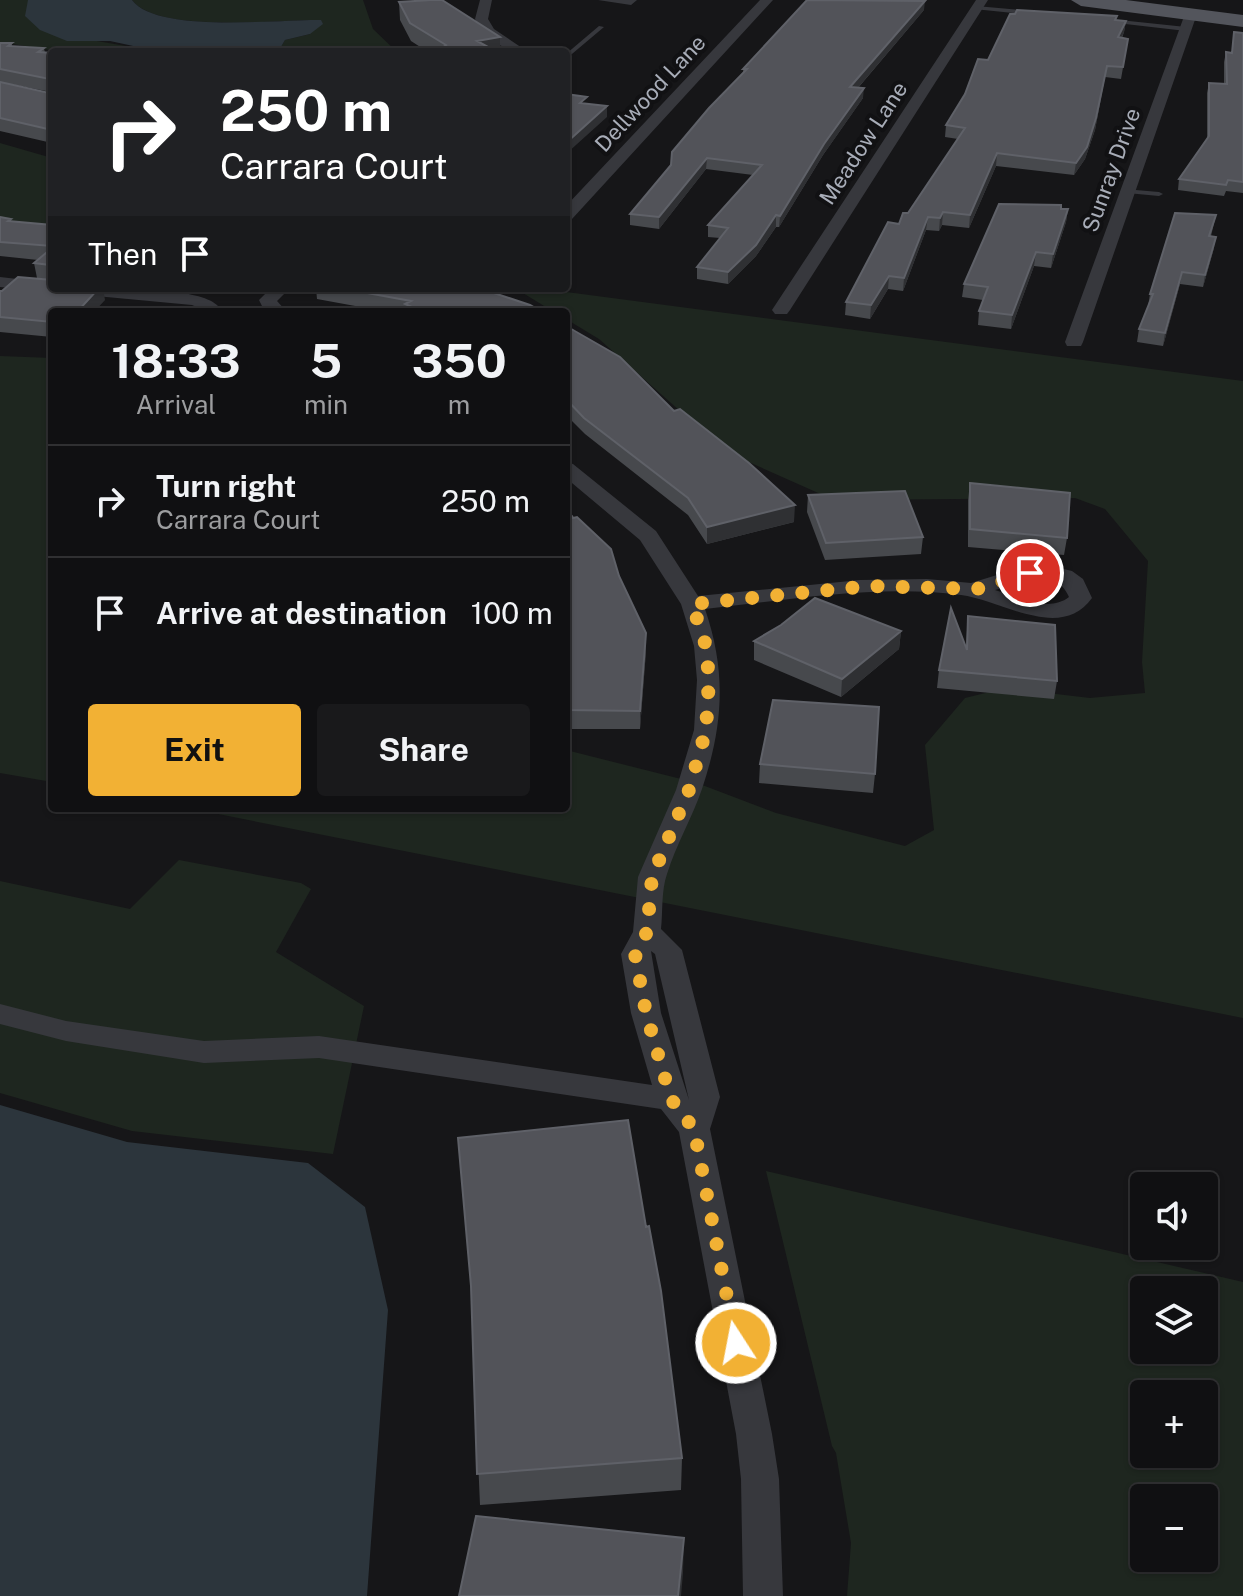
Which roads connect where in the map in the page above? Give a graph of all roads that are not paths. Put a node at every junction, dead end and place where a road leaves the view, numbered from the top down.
1 (486, 0) edge
2 (601, 0) edge
3 (634, 0) edge
4 (767, 0) edge
5 (1081, 0) edge
6 (979, 4) edge
7 (1243, 9) edge
8 (1044, 14) edge
9 (1187, 15) edge
10 (1100, 20) edge
11 (1243, 21) edge
12 (601, 27) dead end
13 (515, 48) edge
14 (570, 54) edge
15 (1127, 191) junction
16 (1159, 194) dead end
17 (570, 212) edge
18 (0, 282) edge
19 (48, 287) edge
20 (90, 292) edge
21 (277, 292) edge
22 (136, 297) junction
23 (150, 308) edge
24 (208, 308) edge
25 (271, 308) edge
26 (781, 310) dead end
27 (1074, 342) dead end
28 (570, 471) edge
29 (977, 589) dead end
30 (692, 604) junction
31 (647, 932) junction
32 (0, 1014) edge
33 (671, 1099) junction
34 (694, 1129) junction
35 (763, 1596) edge

1 - 13 street
2 - 3 lane
4 - 17 street, Dellwood Lane
5 - 9 main road
6 - 8 lane
6 - 26 street, Meadow Lane
7 - 9 main road
9 - 10 lane
9 - 11 main road
9 - 15 street, Sunray Drive
12 - 14 lane
15 - 16 lane
15 - 27 street, Sunray Drive
18 - 19 street
20 - 22 street
21 - 25 street
22 - 23 street
22 - 24 street
28 - 30 street
29 - 30 street
30 - 31 street
31 - 33 street
31 - 34 street
32 - 33 street
33 - 34 street
34 - 35 street

